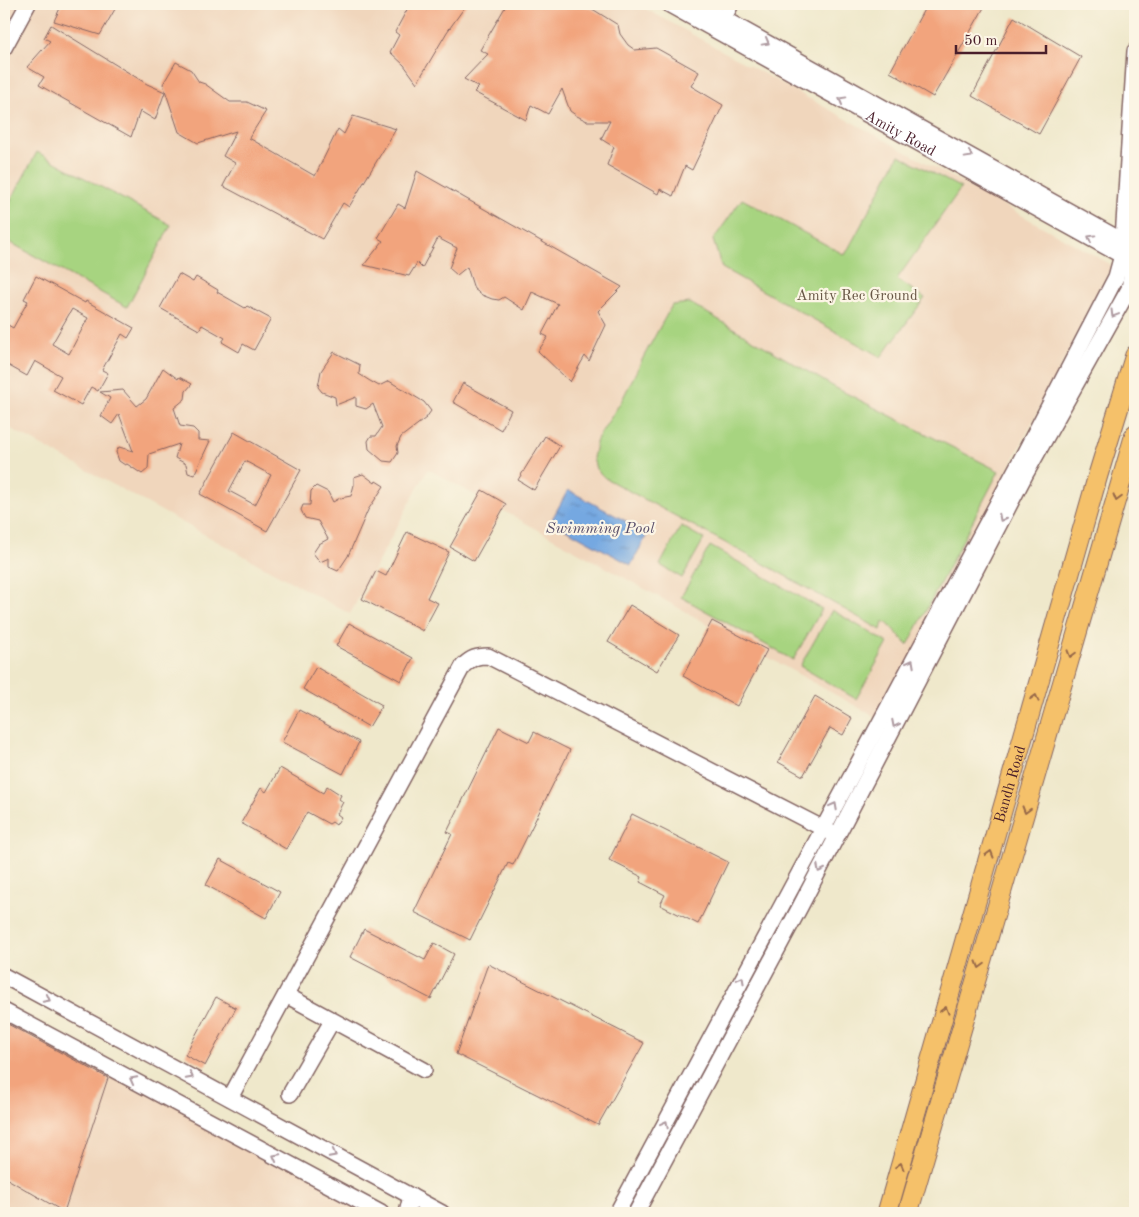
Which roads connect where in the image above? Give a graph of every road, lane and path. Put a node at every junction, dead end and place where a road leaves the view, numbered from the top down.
1 (28, 4) edge
2 (668, 4) edge
3 (697, 4) edge
4 (731, 4) edge
5 (720, 25) junction
6 (4, 48) edge
7 (1135, 50) edge
8 (1130, 252) edge
9 (1135, 355) edge
10 (1135, 434) edge
11 (822, 829) junction
12 (837, 836) junction
13 (4, 976) edge
14 (286, 995) junction
15 (4, 1011) edge
16 (332, 1020) junction
17 (424, 1070) dead end
18 (290, 1094) dead end
19 (230, 1098) junction
20 (649, 1153) junction
21 (664, 1161) junction
22 (411, 1196) junction
23 (381, 1213) edge
24 (408, 1213) edge
25 (442, 1213) edge
26 (617, 1213) edge
27 (636, 1213) edge
28 (887, 1213) edge
29 (908, 1213) edge

1 - 6 street
2 - 5 street, Amity Road
3 - 5 street, Amity Road
4 - 5 street
5 - 8 street, Amity Road
7 - 8 street
11 -> 8 street
8 -> 12 street
28 -> 9 main road, Bandh Road
10 -> 29 main road, Bandh Road
11 - 12 street
11 - 14 street
20 -> 11 street
12 -> 21 street
13 -> 19 street
14 - 16 street
14 - 19 street
23 -> 15 street
16 - 17 street
16 - 18 street
19 -> 22 street
20 - 21 street
20 - 26 street
21 - 27 street
22 - 24 street
22 - 25 street

